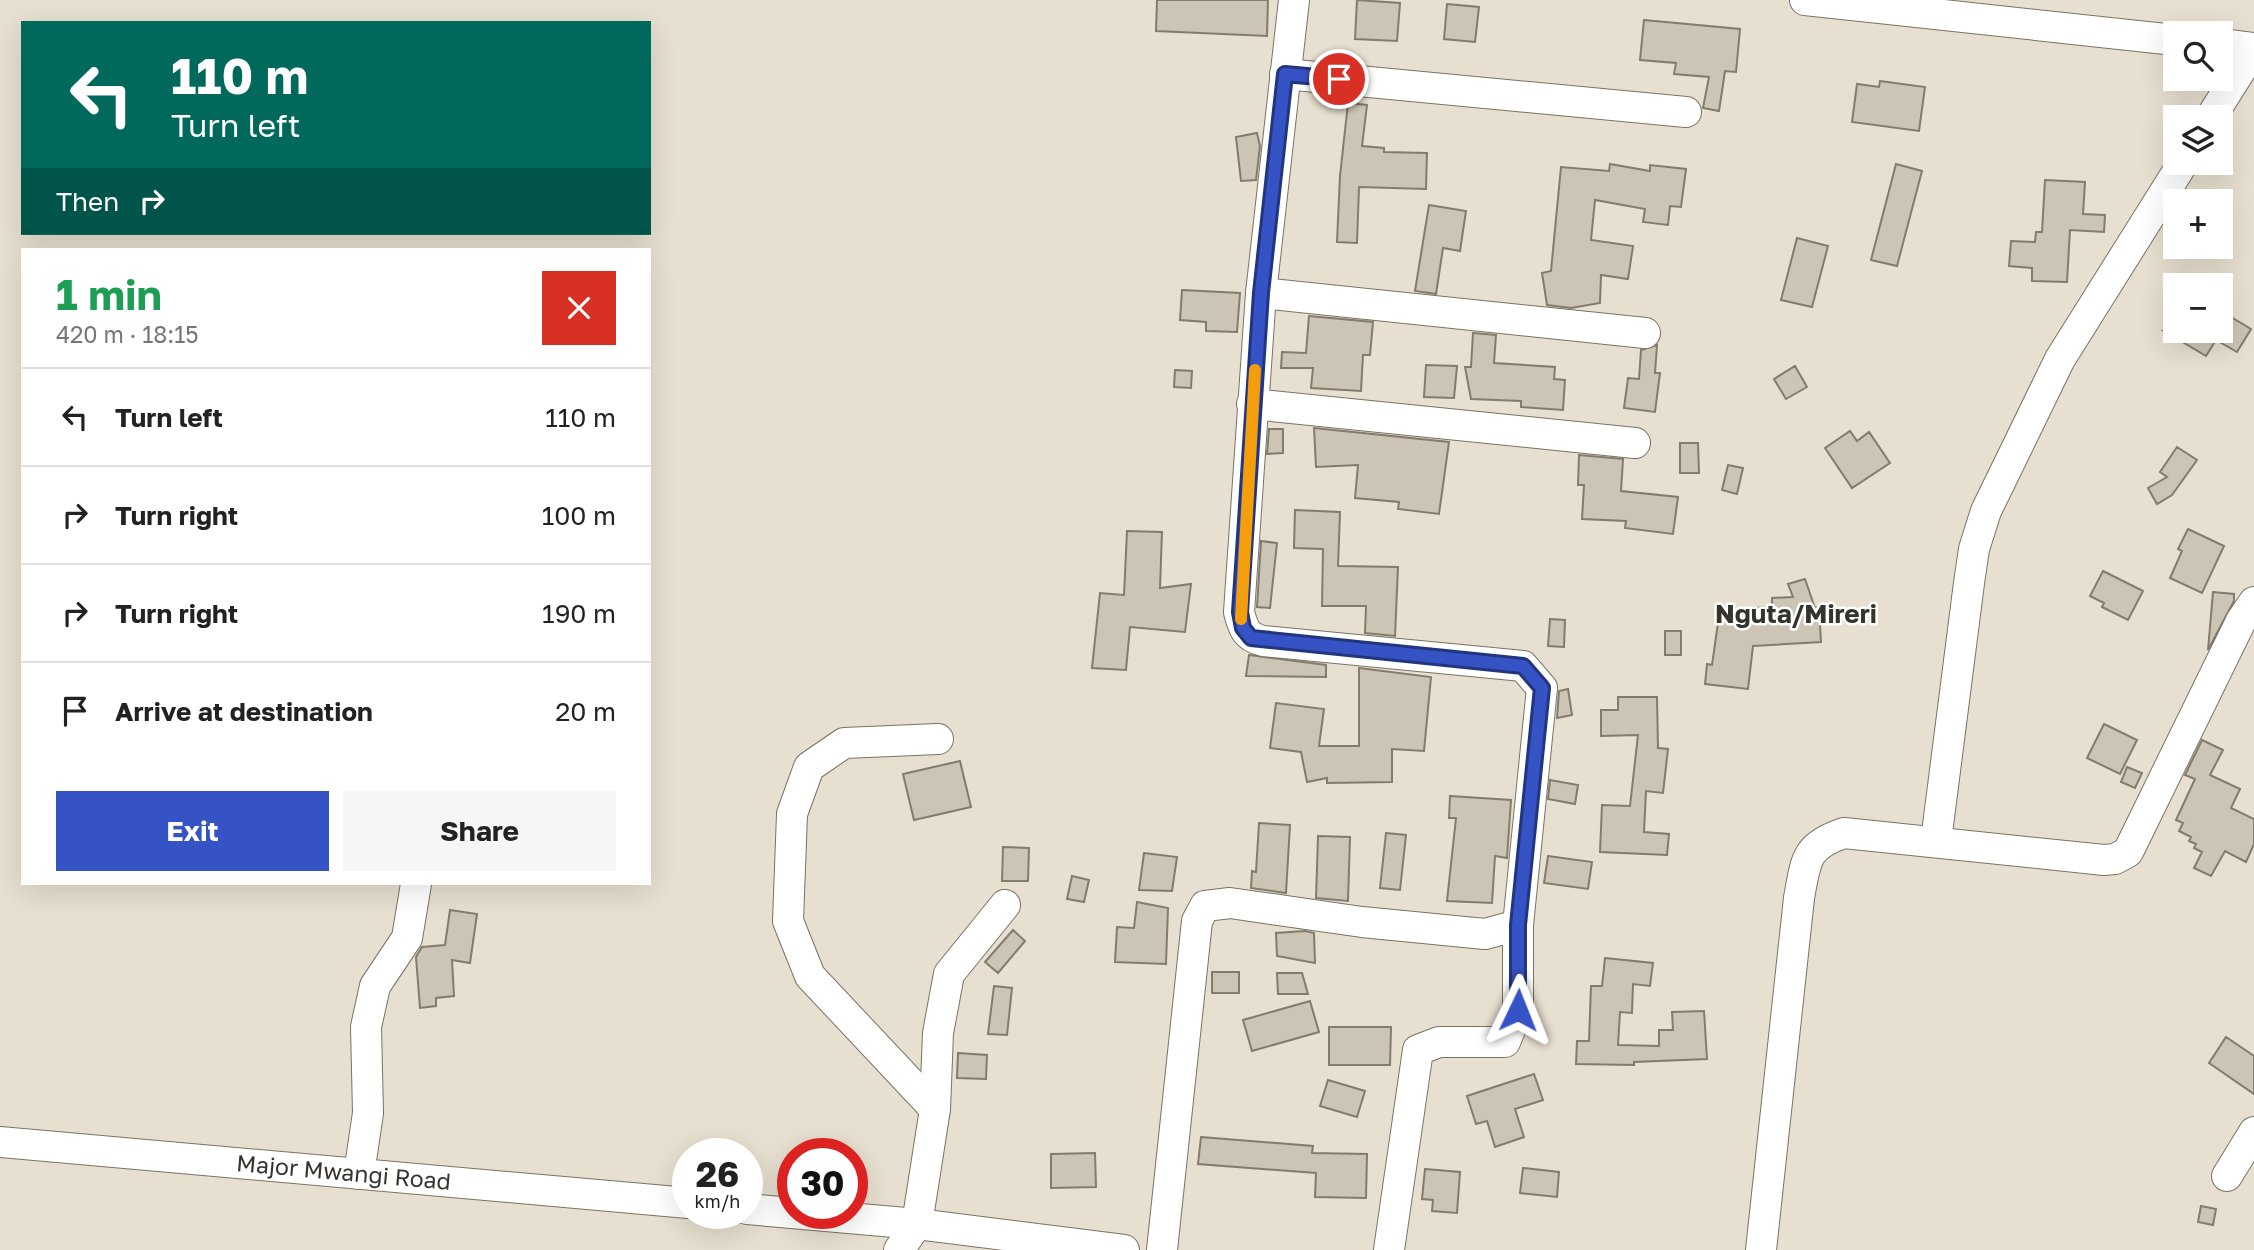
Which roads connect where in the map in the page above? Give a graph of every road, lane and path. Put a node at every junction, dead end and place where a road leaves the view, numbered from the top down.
1 (1294, 0) edge
2 (1805, 0) edge
3 (2163, 39) edge
4 (2233, 46) edge
5 (2254, 49) edge
6 (1285, 74) junction
7 (2219, 105) edge
8 (1686, 112) dead end
9 (2175, 175) edge
10 (1261, 293) junction
11 (1645, 333) dead end
12 (1252, 404) junction
13 (1635, 443) dead end
14 (2250, 616) edge
15 (938, 739) dead end
16 (1936, 841) junction
17 (416, 885) edge
18 (1005, 905) dead end
19 (1518, 925) junction
20 (935, 1109) junction
21 (2254, 1132) edge
22 (0, 1142) edge
23 (359, 1174) junction
24 (2227, 1176) dead end
25 (672, 1202) edge
26 (763, 1210) edge
27 (917, 1224) junction
28 (899, 1250) edge
29 (1124, 1250) edge
30 (1163, 1250) edge
31 (1389, 1250) edge
32 (1760, 1250) edge

1 - 6 street
2 - 3 street
4 - 5 street
5 - 7 street
6 - 8 street
6 - 10 street
9 - 16 street
10 - 11 street
10 - 12 street
12 - 13 street
12 - 19 street
14 - 16 street
15 - 20 street
16 - 32 street
17 - 23 street
18 - 20 street
19 - 30 street
19 - 31 street
20 - 27 street
21 - 24 street
22 - 23 street, Major Mwangi Road
23 - 25 street, Major Mwangi Road
26 - 27 street
27 - 28 street
27 - 29 street

